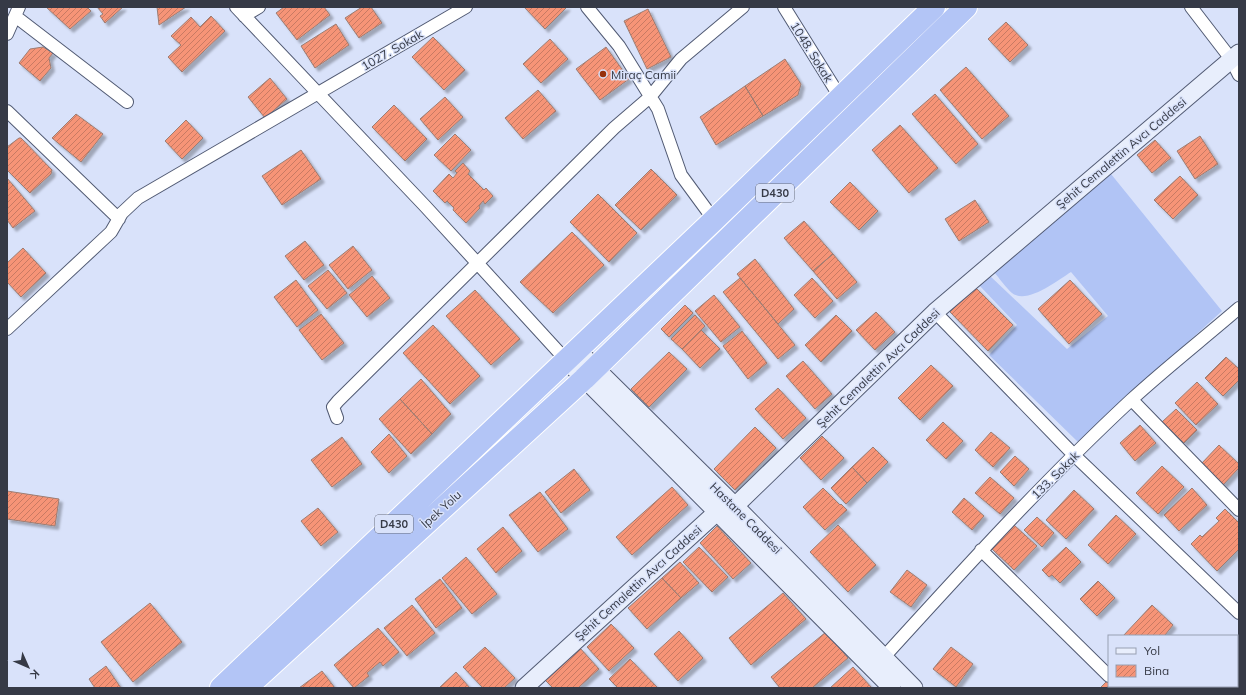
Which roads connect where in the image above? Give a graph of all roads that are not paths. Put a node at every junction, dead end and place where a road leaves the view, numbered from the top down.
1 (259, 7) edge
2 (466, 7) edge
3 (587, 7) edge
4 (742, 7) edge
5 (784, 7) edge
6 (934, 7) edge
7 (966, 7) edge
8 (1191, 7) edge
9 (240, 11) edge
10 (12, 21) edge
11 (1235, 56) edge
12 (1239, 75) edge
13 (318, 93) junction
14 (650, 97) junction
15 (840, 98) junction
16 (127, 102) dead end
17 (7, 111) edge
18 (118, 219) junction
19 (714, 220) junction
20 (478, 262) junction
21 (1239, 308) edge
22 (935, 312) junction
23 (7, 329) edge
24 (572, 355) junction
25 (589, 373) junction
26 (1132, 400) junction
27 (337, 418) dead end
28 (1074, 455) junction
29 (735, 506) junction
30 (1239, 510) edge
31 (718, 511) junction
32 (981, 550) junction
33 (1239, 613) edge
34 (884, 657) junction
35 (1108, 675) edge
36 (257, 684) edge
37 (532, 685) edge
38 (221, 688) edge
39 (892, 688) edge
40 (914, 688) edge

1 - 9 street
2 - 13 street, 1027. Sokak
3 - 14 street
4 - 14 street
5 - 15 street, 1048. Sokak
6 - 15 highway, D430
7 - 25 highway, D430
8 - 11 street
9 - 13 street
10 - 16 street
11 - 12 street
11 - 22 street, Şehit Cemalettin Avcı Caddesi
13 - 18 street, 1027. Sokak
13 - 20 street
14 - 19 street
14 - 20 street
15 - 19 highway, D430
17 - 18 street
18 - 23 street, 1027. Sokak
19 - 24 highway, D430
20 - 24 street
20 - 27 street
21 - 26 street, 133. Sokak
22 - 28 street
22 - 29 street, Şehit Cemalettin Avcı Caddesi
24 - 25 street, Hastane Caddesi
24 - 38 highway, D430
25 - 29 street, Hastane Caddesi
25 - 31 street, Hastane Caddesi
25 - 36 highway, İpek Yolu / D430
26 - 28 street, 133. Sokak
26 - 30 street
28 - 32 street, 133. Sokak
28 - 33 street
29 - 31 street, Şehit Cemalettin Avcı Caddesi
29 - 34 street, Hastane Caddesi
31 - 37 street, Şehit Cemalettin Avcı Caddesi
31 - 39 street, Hastane Caddesi
32 - 34 street, 133. Sokak
32 - 35 street
34 - 40 street, Hastane Caddesi

